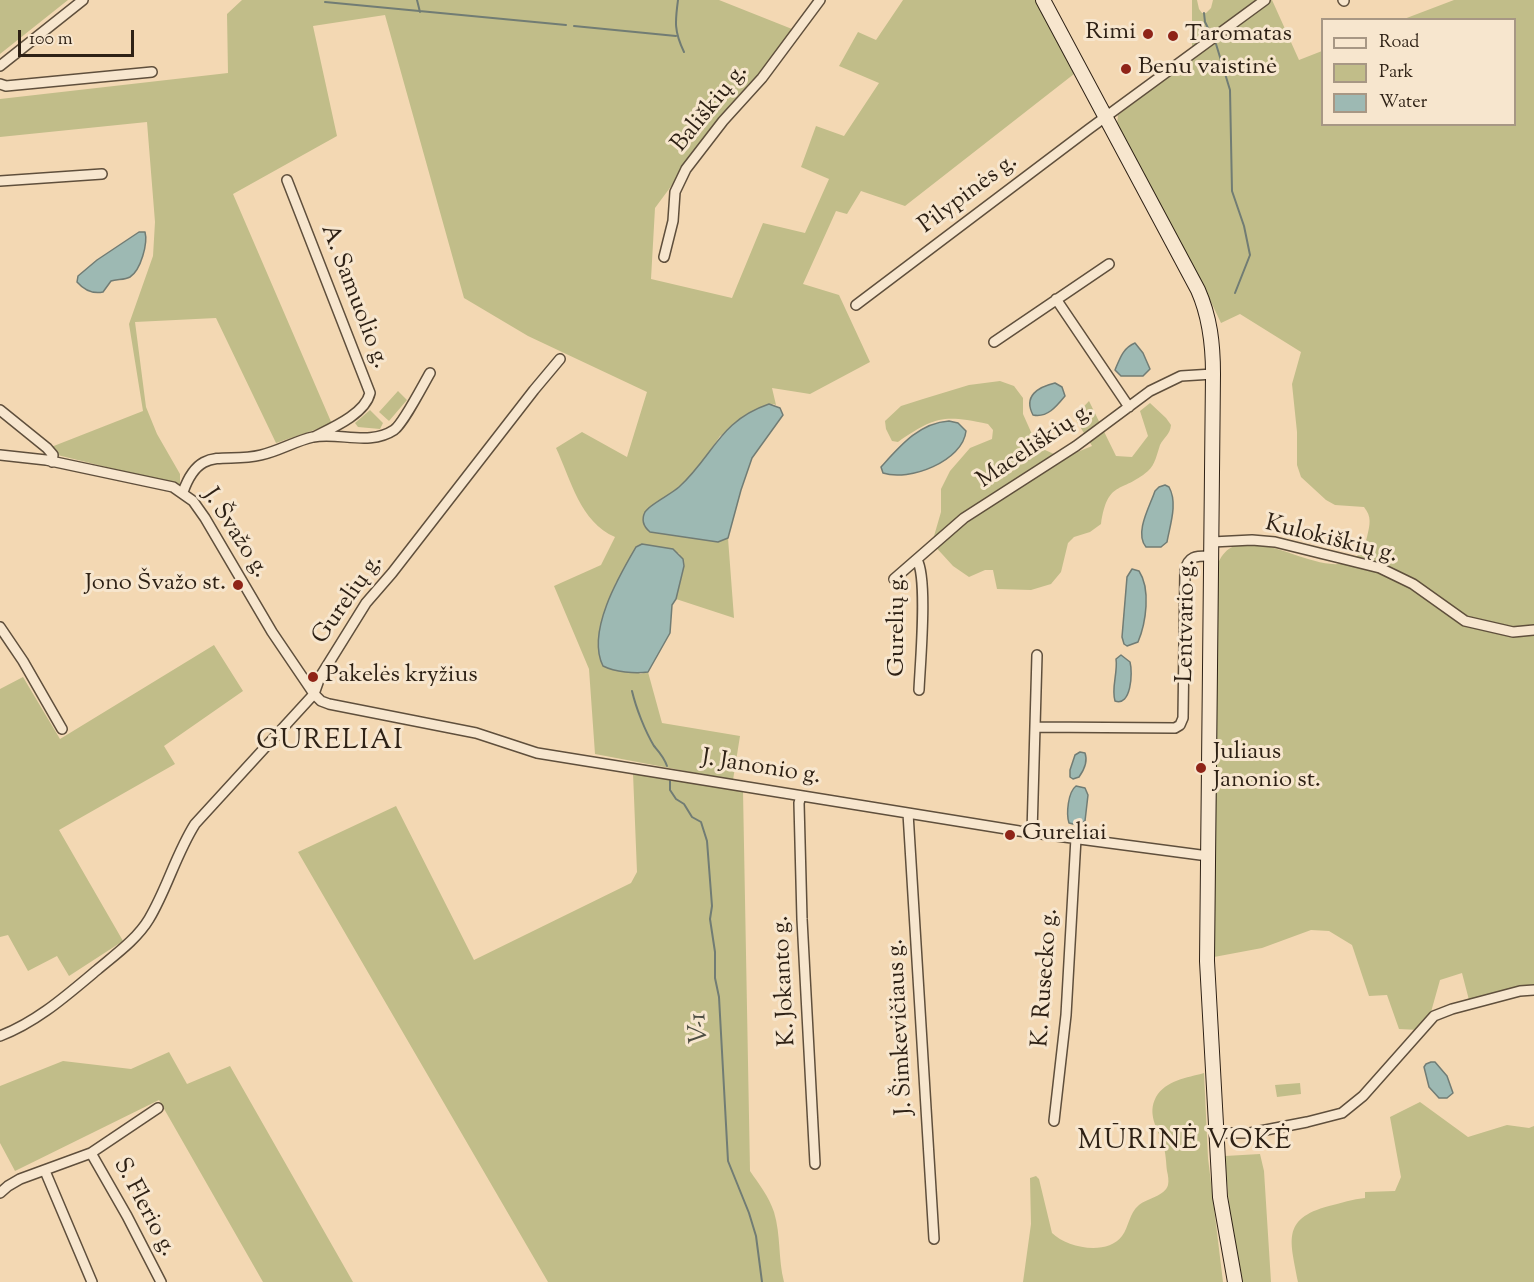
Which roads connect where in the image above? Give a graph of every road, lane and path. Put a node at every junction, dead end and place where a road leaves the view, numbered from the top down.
1 (83, 0) edge
2 (820, 0) edge
3 (1042, 0) edge
4 (1265, 0) edge
5 (0, 66) edge
6 (152, 72) dead end
7 (0, 84) edge
8 (1106, 118) junction
9 (102, 174) dead end
10 (286, 180) dead end
11 (0, 182) edge
12 (664, 257) dead end
13 (1109, 264) dead end
14 (1056, 299) junction
15 (856, 305) dead end
16 (994, 342) dead end
17 (560, 359) dead end
18 (430, 373) dead end
19 (1213, 374) junction
20 (1129, 407) junction
21 (0, 410) edge
22 (314, 437) junction
23 (0, 454) edge
24 (52, 462) junction
25 (183, 492) junction
26 (1211, 549) junction
27 (917, 560) junction
28 (894, 579) dead end
29 (0, 627) edge
30 (1534, 630) edge
31 (1037, 655) dead end
32 (919, 690) dead end
33 (314, 694) junction
34 (1035, 727) junction
35 (62, 729) dead end
36 (801, 796) junction
37 (908, 813) junction
38 (1032, 833) junction
39 (1076, 838) junction
40 (1208, 856) junction
41 (1534, 990) edge
42 (0, 1036) edge
43 (158, 1108) dead end
44 (1053, 1120) dead end
45 (1215, 1133) junction
46 (91, 1153) junction
47 (815, 1164) dead end
48 (45, 1171) junction
49 (0, 1193) edge
50 (934, 1239) dead end
51 (92, 1282) edge
52 (160, 1282) edge
53 (1235, 1282) edge

1 - 5 street
2 - 12 street, Bališkių g.
3 - 8 main road, Lentvario g.
4 - 8 street, Pilypinės g.
6 - 7 street
8 - 15 street, Pilypinės g.
8 - 19 main road, Lentvario g.
9 - 11 street
10 - 22 street, A. Samuolio g.
13 - 14 street
14 - 16 street
14 - 20 street
17 - 33 street, Gurelių g.
18 - 22 street
19 - 20 street, Maceliškių g.
19 - 26 main road, Lentvario g.
20 - 27 street, Maceliškių g.
21 - 24 street
22 - 25 street
23 - 24 street, J. Švažo g.
24 - 25 street, J. Švažo g.
25 - 33 street, J. Švažo g.
26 - 30 street, Kulokiškių g.
26 - 34 street, Kulokiškių g.
26 - 40 main road, Lentvario g.
27 - 28 street, Maceliškių g.
27 - 32 street, Gurelių g.
29 - 35 street
31 - 34 street
33 - 36 street, J. Janonio g.
33 - 42 street, Gurelių g.
34 - 38 street
36 - 37 street, J. Janonio g.
36 - 47 street, K. Jokanto g.
37 - 38 street, J. Janonio g.
37 - 50 street, J. Šimkevičiaus g.
38 - 39 street, J. Janonio g.
39 - 40 street, J. Janonio g.
39 - 44 street, K. Rusecko g.
40 - 45 main road, Lentvario g.
41 - 45 street
43 - 46 street
45 - 53 main road, Lentvario g.
46 - 48 street
46 - 52 street, S. Flerio g.
48 - 49 street
48 - 51 street

